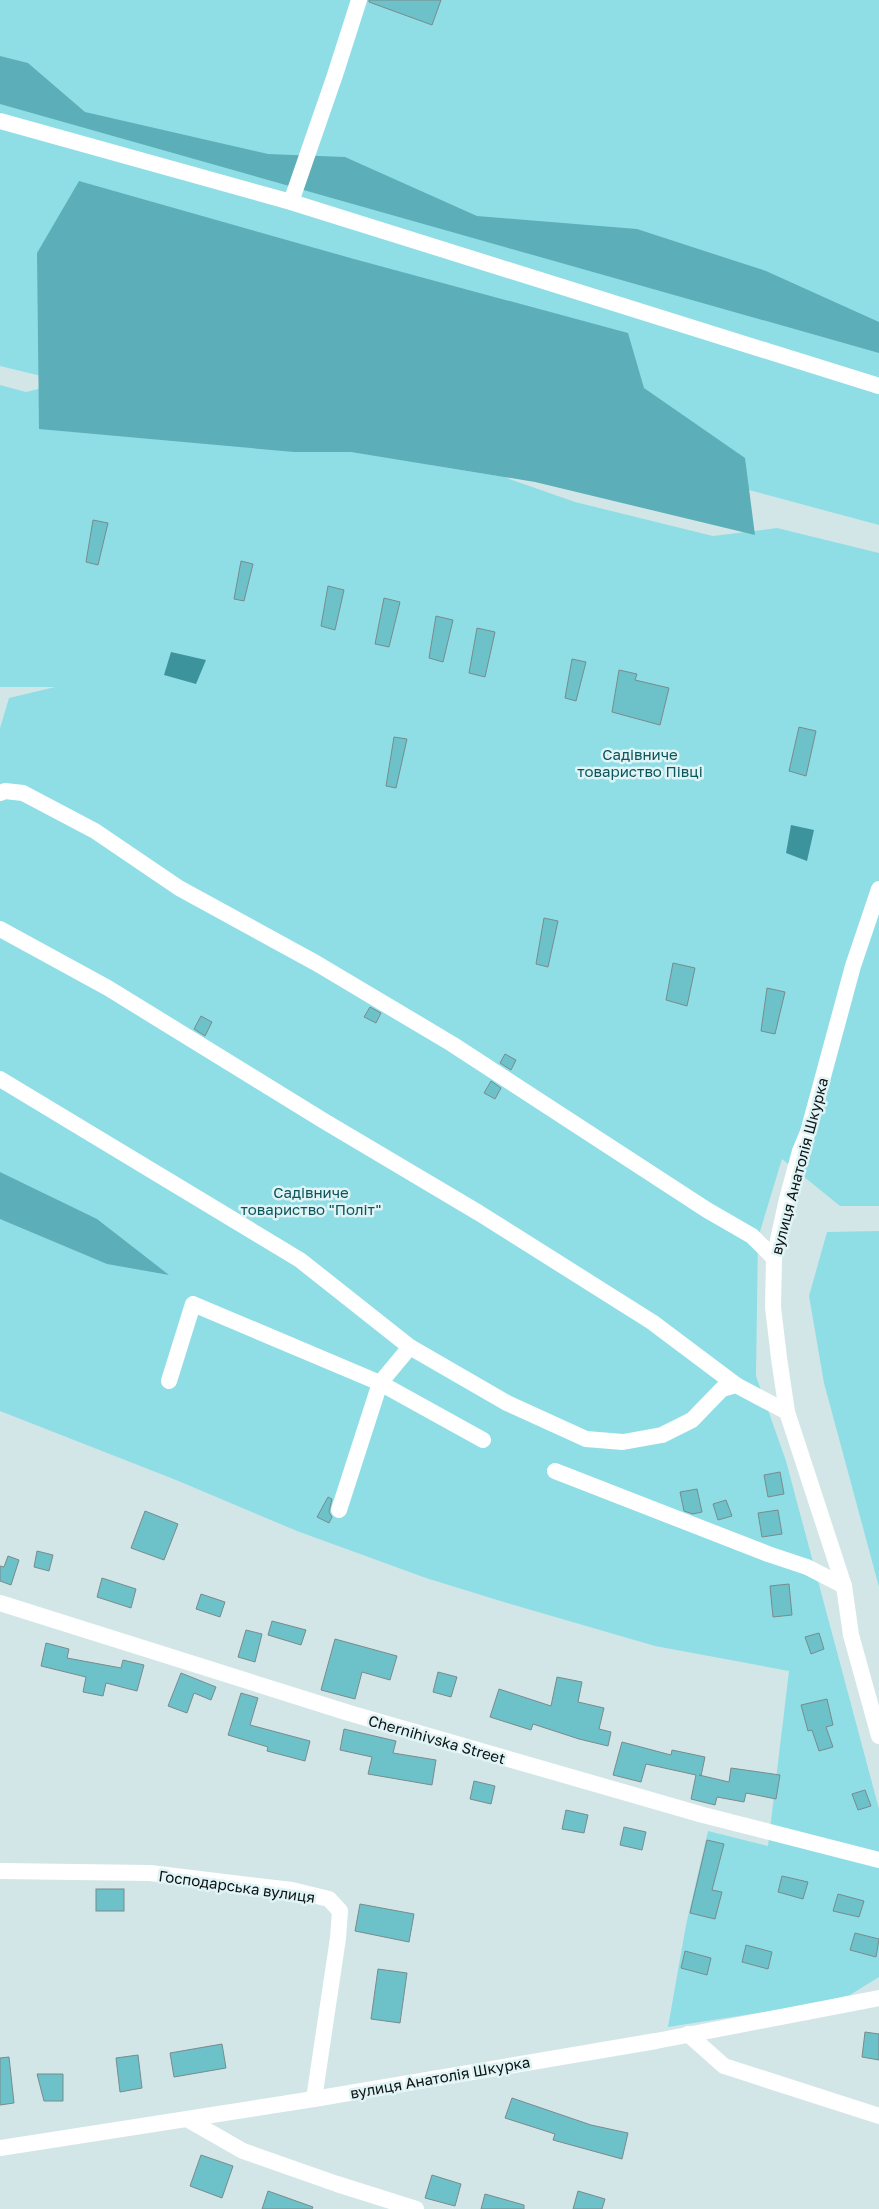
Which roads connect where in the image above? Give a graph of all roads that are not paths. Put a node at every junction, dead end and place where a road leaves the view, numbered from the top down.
1 (359, 0) edge
2 (0, 121) edge
3 (291, 202) junction
4 (879, 386) edge
5 (0, 793) edge
6 (879, 889) edge
7 (0, 929) edge
8 (0, 1079) edge
9 (774, 1258) junction
10 (410, 1347) junction
11 (169, 1381) dead end
12 (380, 1383) junction
13 (736, 1385) junction
14 (787, 1412) junction
15 (483, 1440) dead end
16 (555, 1472) dead end
17 (339, 1510) dead end
18 (844, 1586) junction
19 (0, 1603) edge
20 (879, 1736) edge
21 (879, 1860) edge
22 (0, 1871) edge
23 (879, 1998) edge
24 (688, 2034) junction
25 (314, 2099) junction
26 (879, 2116) edge
27 (187, 2119) junction
28 (0, 2148) edge
29 (416, 2209) edge

1 - 3 street
2 - 3 street
3 - 4 street
5 - 9 street
6 - 9 street, вулиця Анатолія Шкурка
7 - 13 street
8 - 10 street
9 - 14 street, вулиця Анатолія Шкурка
10 - 12 street
10 - 13 street
11 - 12 street
12 - 15 street
12 - 17 street
13 - 14 street
14 - 18 street, вулиця Анатолія Шкурка
16 - 18 street
18 - 20 street, вулиця Анатолія Шкурка
19 - 21 street, Chernihivska Street
22 - 25 street, Господарська вулиця
23 - 24 street, вулиця Анатолія Шкурка
24 - 25 street, вулиця Анатолія Шкурка
24 - 26 street
25 - 27 street, вулиця Анатолія Шкурка
27 - 28 street, вулиця Анатолія Шкурка
27 - 29 street

